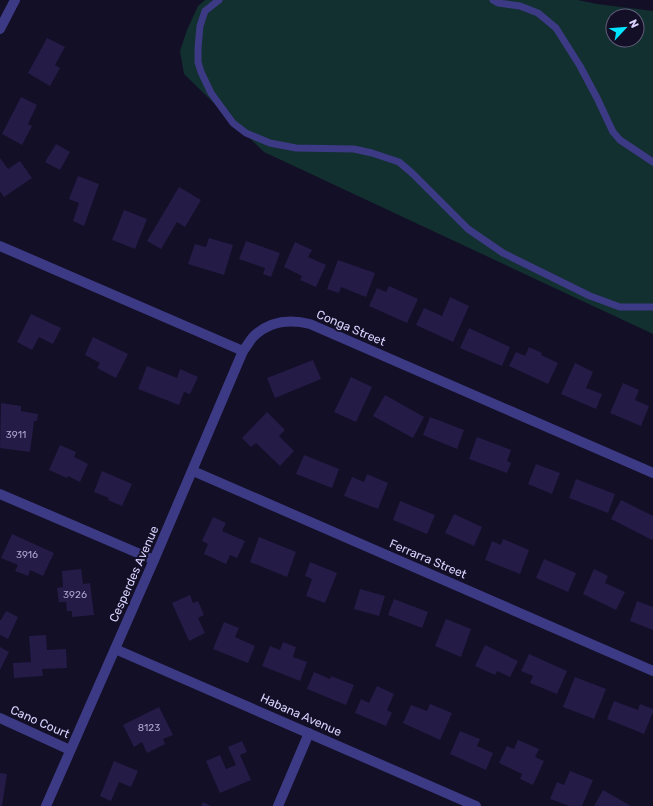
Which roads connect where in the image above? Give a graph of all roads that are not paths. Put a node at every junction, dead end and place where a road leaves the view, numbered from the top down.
1 (15, 0) edge
2 (219, 0) edge
3 (492, 0) edge
4 (0, 29) edge
5 (653, 162) edge
6 (0, 246) edge
7 (653, 307) edge
8 (243, 351) junction
9 (193, 471) junction
10 (653, 473) edge
11 (0, 494) edge
12 (154, 560) junction
13 (115, 649) junction
14 (653, 670) edge
15 (0, 718) edge
16 (309, 733) junction
17 (70, 750) junction
18 (46, 806) edge
19 (278, 806) edge
20 (476, 806) edge

1 - 4 street
2 - 7 lane
3 - 5 lane
6 - 8 street
8 - 9 street, Cesperdes Avenue
8 - 10 street, Conga Street
9 - 12 street, Cesperdes Avenue
9 - 14 street, Ferrarra Street
11 - 12 street
12 - 13 street, Cesperdes Avenue
13 - 16 street, Habana Avenue
13 - 17 street, Cesperdes Avenue
15 - 17 street, Cano Court
16 - 19 street
16 - 20 street, Habana Avenue
17 - 18 street, Cesperdes Avenue

